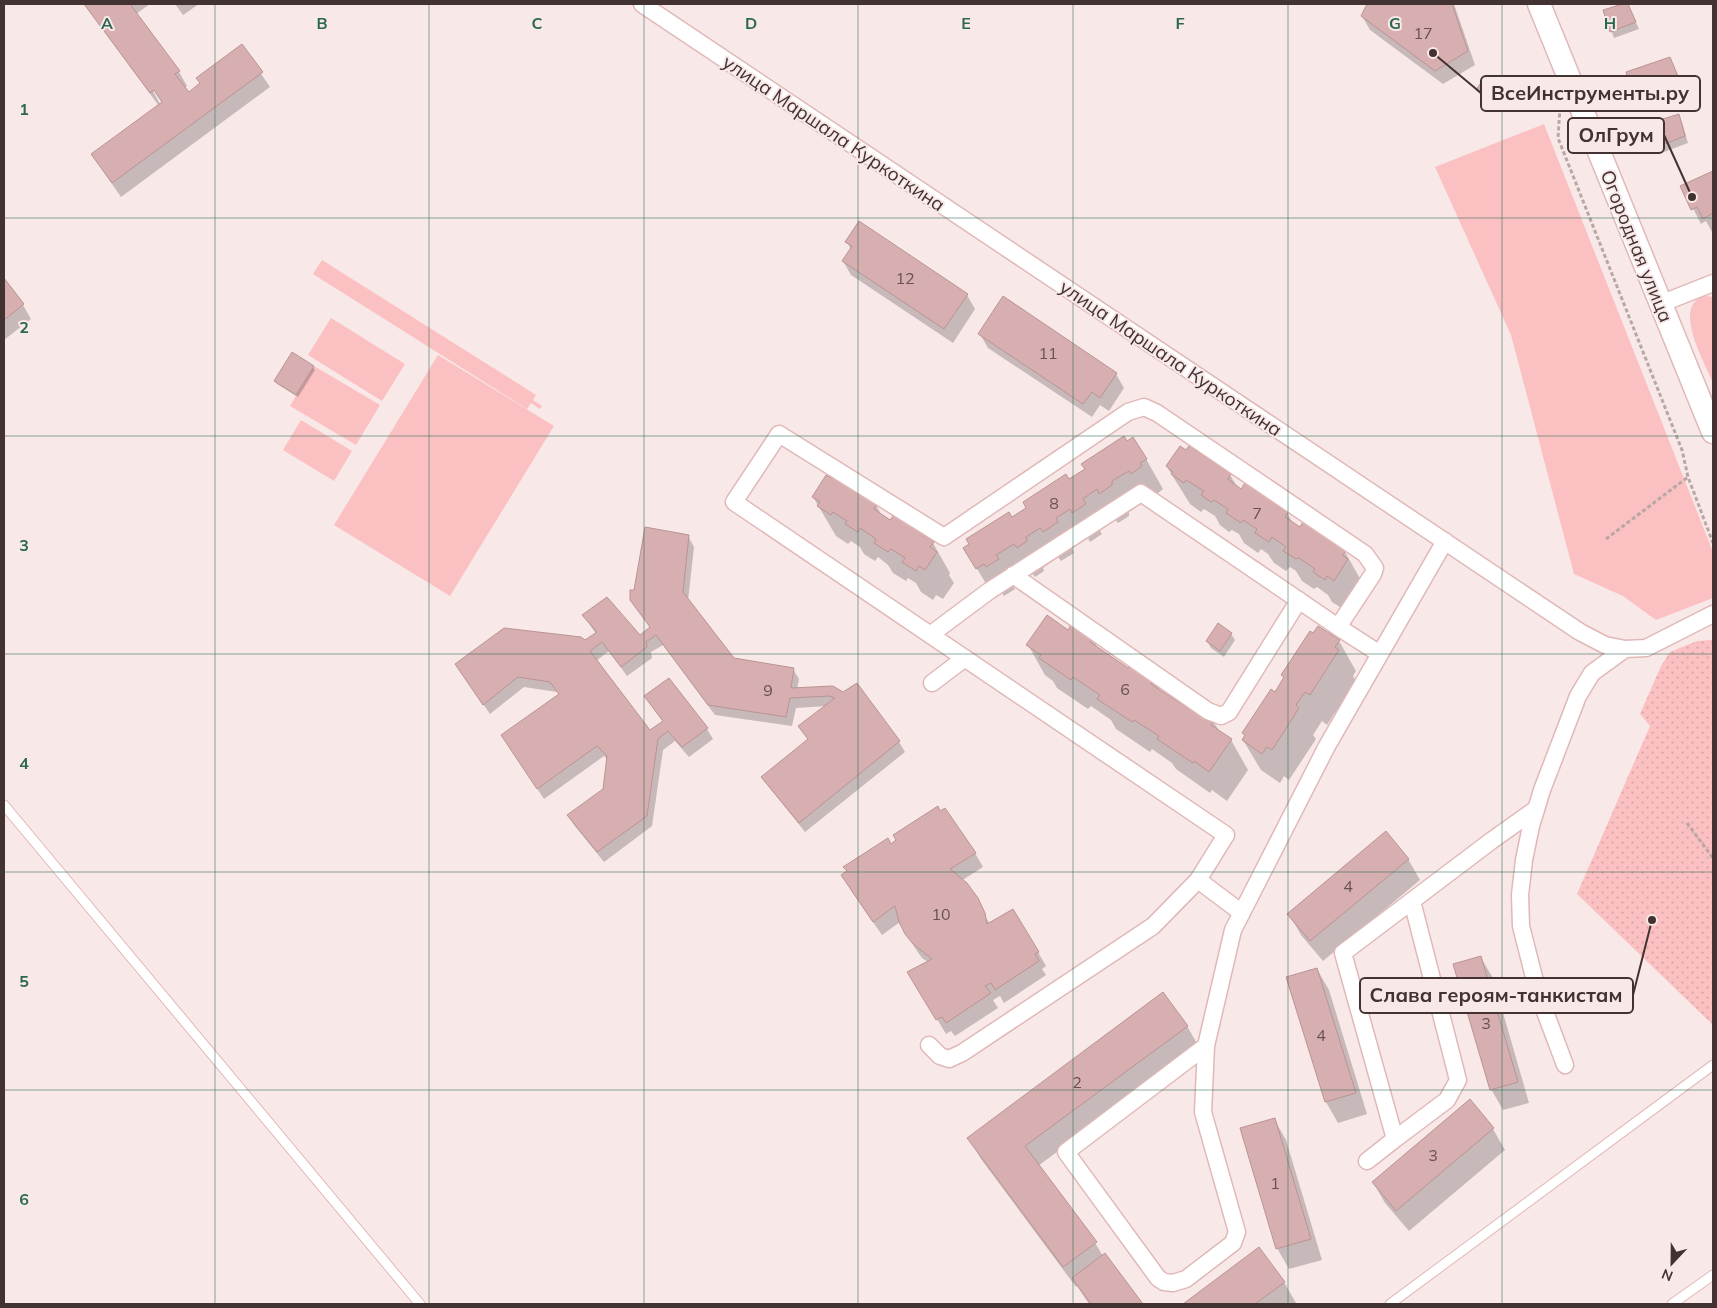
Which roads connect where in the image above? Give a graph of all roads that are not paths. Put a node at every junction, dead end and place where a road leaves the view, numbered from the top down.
1 (642, 4) edge
2 (1539, 4) edge
3 (1713, 283) edge
4 (1660, 304) junction
5 (1713, 432) edge
6 (1445, 542) junction
7 (1013, 575) junction
8 (1299, 600) junction
9 (1713, 614) edge
10 (1338, 627) junction
11 (930, 634) junction
12 (1625, 649) junction
13 (1380, 654) junction
14 (965, 658) junction
15 (932, 683) dead end
16 (4, 804) edge
17 (1536, 809) junction
18 (1198, 880) junction
19 (1412, 901) junction
20 (1242, 913) junction
21 (929, 1045) dead end
22 (1206, 1046) junction
23 (1565, 1065) dead end
24 (1713, 1065) edge
25 (1395, 1139) junction
26 (1367, 1161) dead end
27 (1713, 1275) edge
28 (420, 1304) edge
29 (1390, 1304) edge
30 (1672, 1304) edge

1 - 6 street, улица Маршала Куркоткина
2 - 4 main road, Огородная улица
3 - 4 street
4 - 5 main road, Огородная улица
6 - 12 street, улица Маршала Куркоткина
6 - 13 street
7 - 8 street
7 - 8 street
7 - 11 street
8 - 10 street
9 - 12 street, улица Маршала Куркоткина
10 - 11 street
10 - 13 street
11 - 14 street
12 - 17 street
13 - 20 street
14 - 15 street
14 - 18 street
16 - 28 lane
17 - 19 street
17 - 23 street
18 - 20 street
18 - 21 street
19 - 25 street
19 - 25 street
20 - 22 street
22 - 22 street
24 - 29 lane
25 - 26 street
27 - 30 lane

